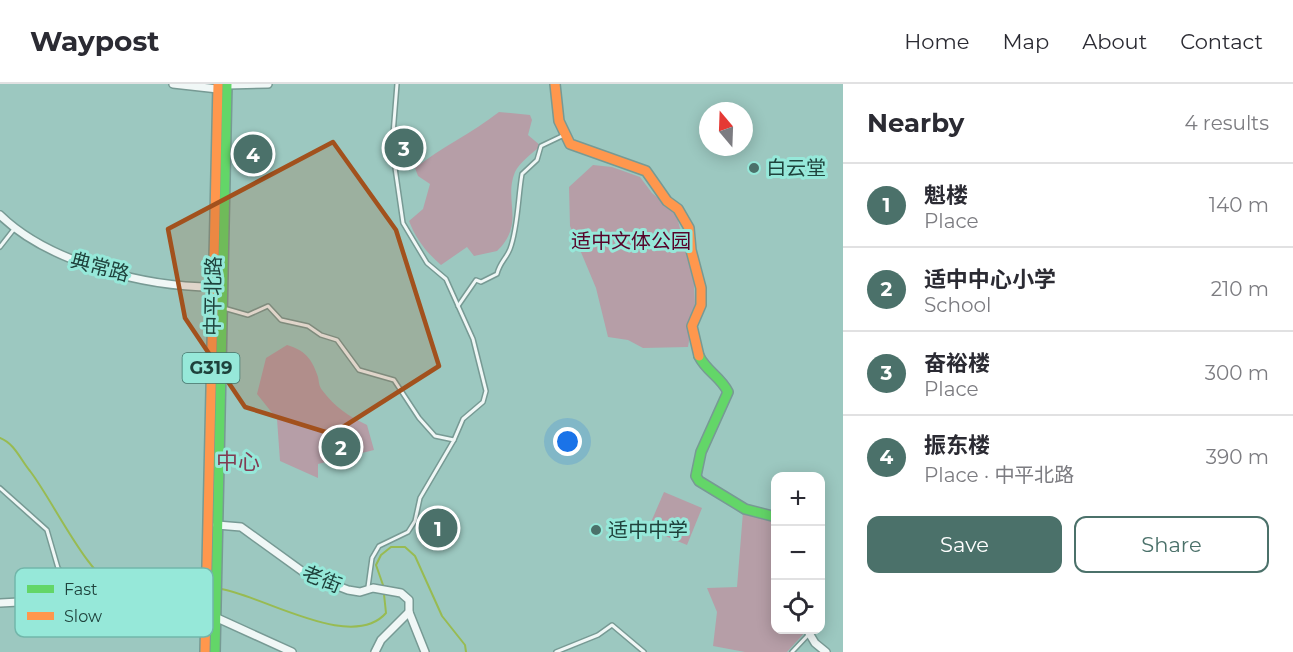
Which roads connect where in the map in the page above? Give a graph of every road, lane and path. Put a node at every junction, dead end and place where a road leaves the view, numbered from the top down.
1 (173, 84) edge
2 (247, 84) edge
3 (268, 84) edge
4 (397, 84) edge
5 (555, 84) edge
6 (222, 86) edge
7 (563, 135) junction
8 (0, 215) edge
9 (14, 228) junction
10 (0, 247) edge
11 (213, 287) junction
12 (458, 306) junction
13 (222, 308) junction
14 (454, 440) junction
15 (0, 488) edge
16 (771, 516) edge
17 (217, 525) junction
18 (58, 568) edge
19 (211, 568) edge
20 (213, 587) edge
21 (368, 589) junction
22 (15, 602) edge
23 (0, 603) edge
24 (409, 612) junction
25 (213, 619) edge
26 (808, 634) edge
27 (812, 634) edge
28 (213, 635) edge
29 (208, 637) edge
30 (205, 652) edge
31 (215, 652) edge
32 (292, 652) edge
33 (375, 652) edge
34 (425, 652) edge
35 (556, 652) edge
36 (644, 652) edge
37 (792, 652) edge
38 (826, 652) edge

1 - 6 street
2 - 3 street
2 - 6 street
4 - 12 lane
5 - 7 main road
6 - 11 main road, 中平北路 / G319
6 - 13 main road, G319
7 - 12 lane
7 - 16 main road
8 - 9 street, 典常路
9 - 10 lane
9 - 11 street, 典常路
11 - 19 main road, 中平北路 / G319
12 - 14 lane
13 - 14 lane
13 - 17 main road, G319
14 - 21 lane
15 - 18 lane
17 - 20 main road, G319
17 - 21 street, 老街
21 - 24 street, 老街
22 - 23 street
24 - 33 street
24 - 34 street, 老街
25 - 32 street
26 - 37 lane
27 - 38 street
28 - 31 main road, G319
29 - 30 main road, 中平北路 / G319
35 - 36 lane

